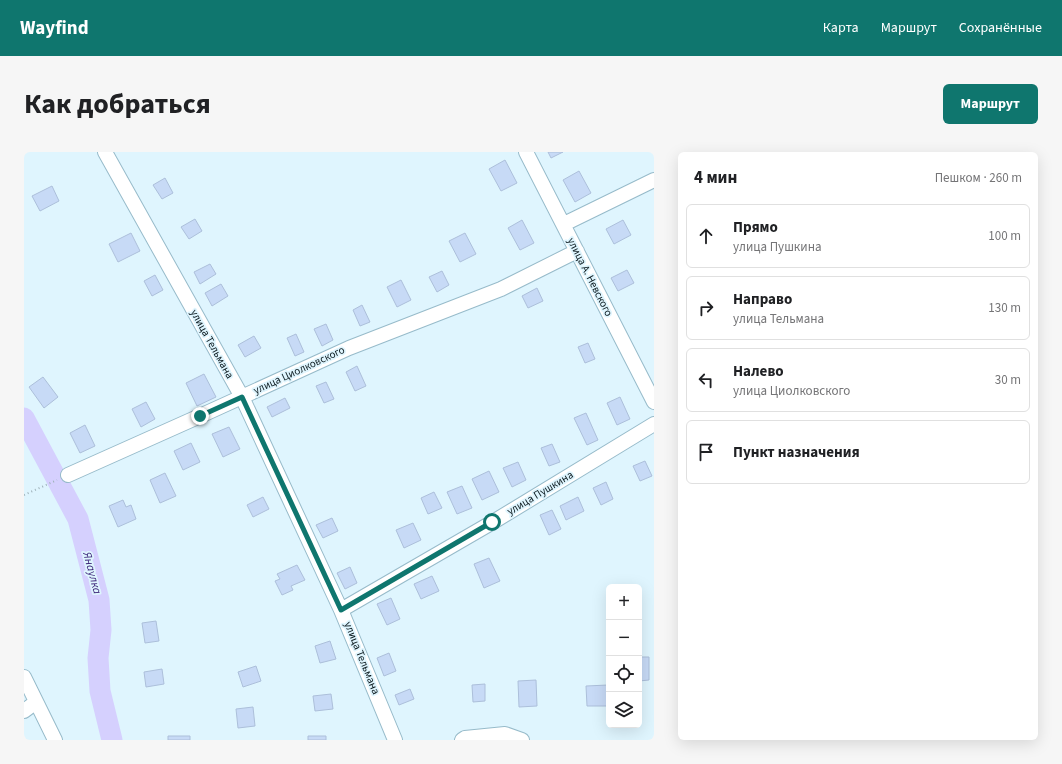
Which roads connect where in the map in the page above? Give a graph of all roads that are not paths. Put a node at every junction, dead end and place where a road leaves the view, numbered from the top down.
1 (105, 152) edge
2 (526, 152) edge
3 (654, 180) edge
4 (564, 224) junction
5 (577, 251) junction
6 (242, 397) junction
7 (654, 402) edge
8 (654, 424) edge
9 (68, 475) road end
10 (341, 610) junction
11 (24, 677) edge
12 (36, 702) junction
13 (24, 711) edge
14 (55, 740) edge
15 (395, 740) edge
16 (462, 740) edge
17 (522, 740) edge

1 - 6 street, улица Тельмана
2 - 4 street, улица А. Невского
3 - 4 street
4 - 5 street, улица А. Невского
5 - 6 street, улица Циолковского
5 - 7 street, улица А. Невского
6 - 9 street, улица Циолковского
6 - 10 street, улица Тельмана
8 - 10 street, улица Пушкина
10 - 15 street, улица Тельмана
11 - 12 street
12 - 13 street
12 - 14 street
16 - 17 street

